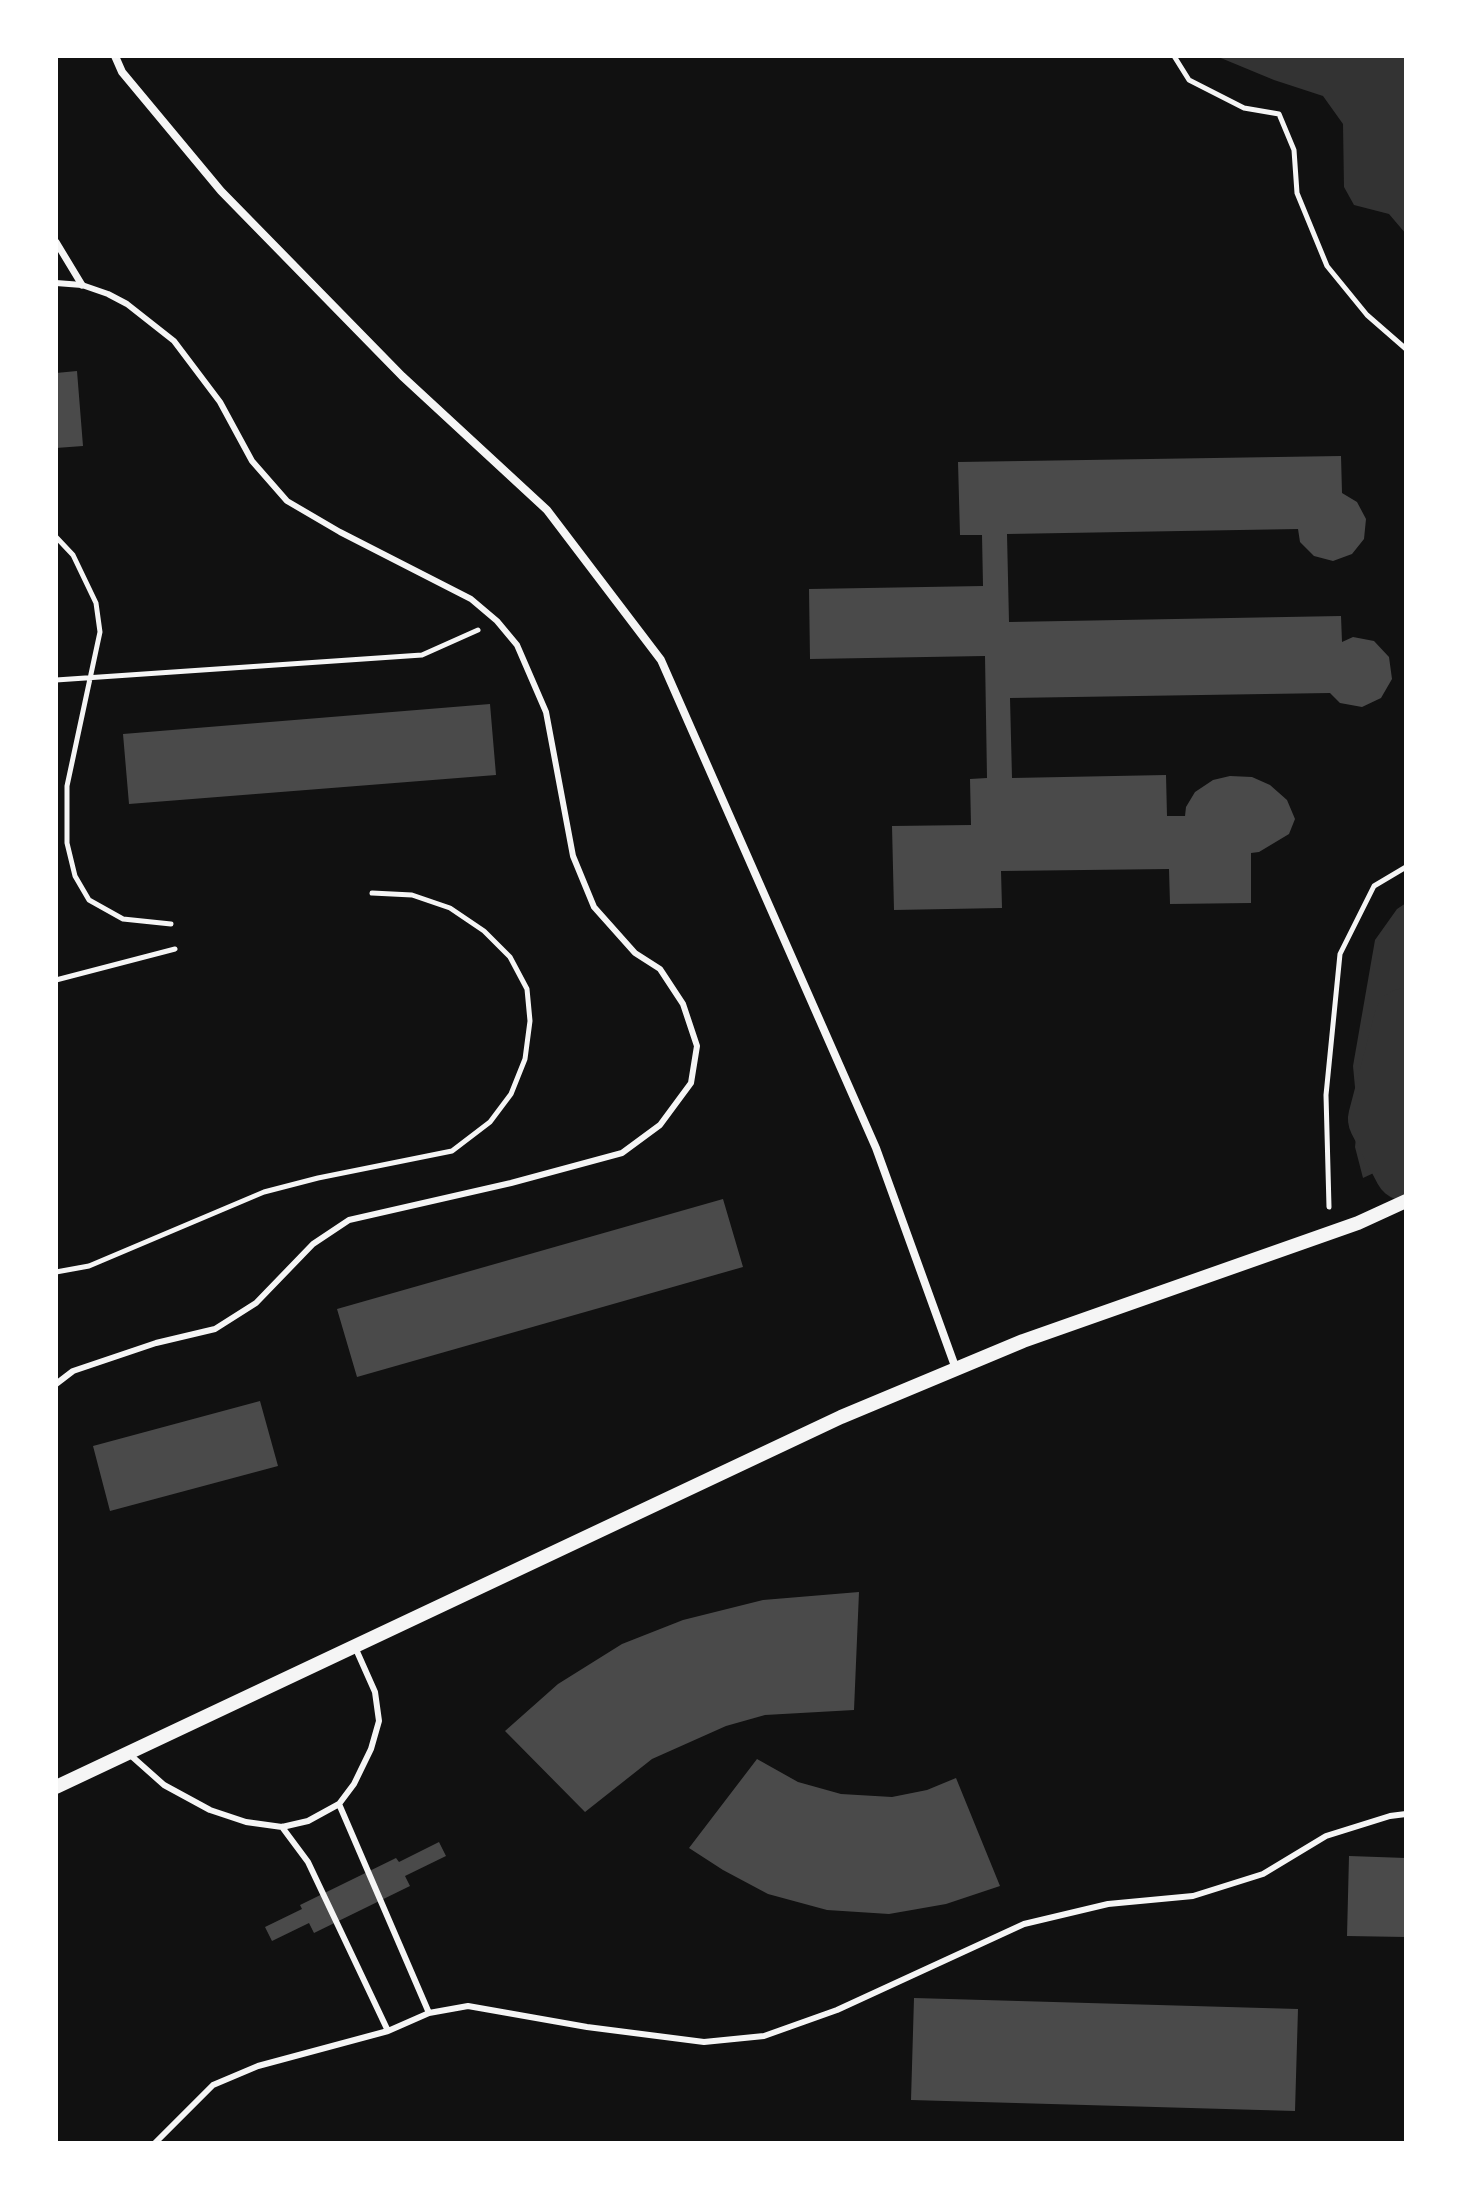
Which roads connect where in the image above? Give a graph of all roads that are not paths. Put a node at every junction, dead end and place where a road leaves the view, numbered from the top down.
1 (115, 56) edge
2 (56, 242) edge
3 (56, 283) edge
4 (82, 285) junction
5 (1406, 1201) edge
6 (956, 1369) junction
7 (56, 1384) edge
8 (355, 1646) junction
9 (128, 1753) junction
10 (56, 1787) edge
11 (339, 1804) junction
12 (1406, 1814) edge
13 (282, 1827) junction
14 (429, 2013) junction
15 (388, 2031) junction
16 (155, 2143) edge

1 - 6 street
2 - 4 street
3 - 4 lane
4 - 7 lane
5 - 6 street
6 - 8 street
8 - 9 street
8 - 11 lane
9 - 10 street
9 - 13 lane
11 - 13 lane
11 - 14 lane
12 - 14 lane
13 - 15 lane
14 - 15 lane
15 - 16 lane

